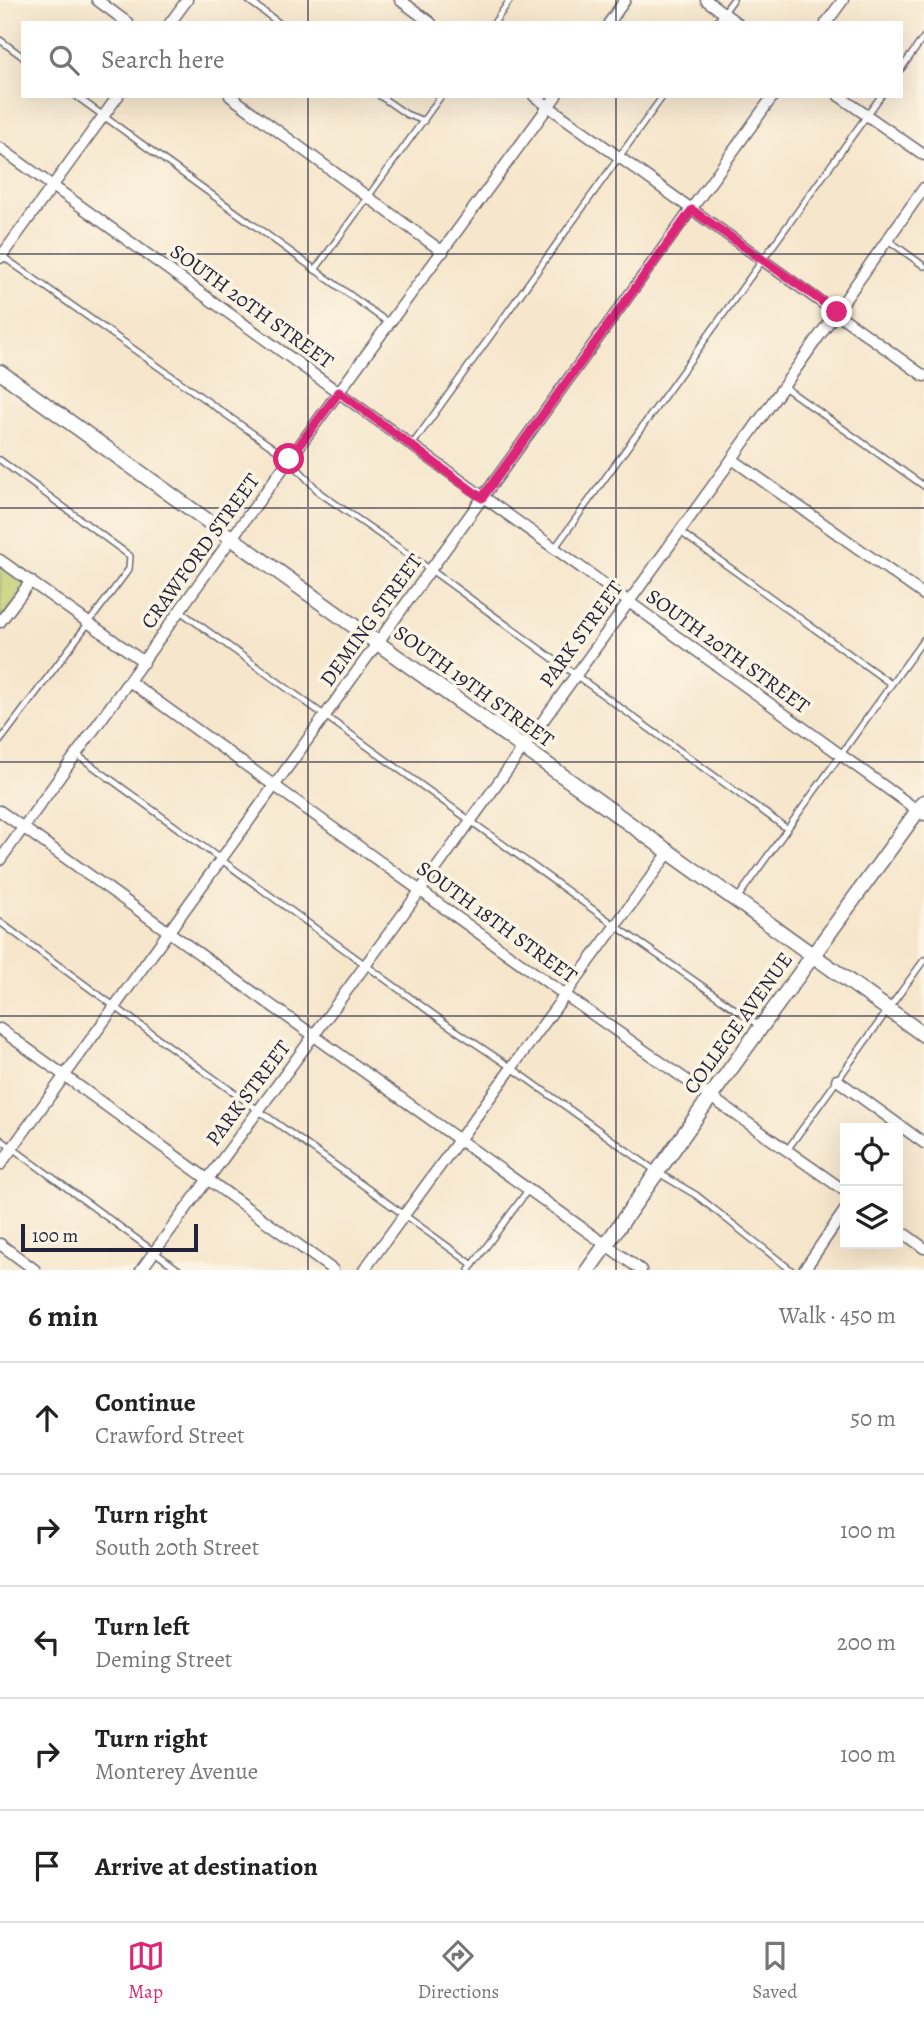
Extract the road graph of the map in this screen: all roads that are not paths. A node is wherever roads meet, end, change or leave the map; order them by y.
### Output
1 (97, 0) edge
2 (187, 0) edge
3 (248, 0) edge
4 (400, 0) edge
5 (510, 0) edge
6 (625, 0) edge
7 (706, 0) edge
8 (733, 0) edge
9 (843, 0) edge
10 (723, 13) junction
11 (125, 21) edge
12 (171, 21) edge
13 (276, 21) edge
14 (428, 21) edge
15 (495, 21) edge
16 (609, 21) edge
17 (717, 21) edge
18 (734, 21) edge
19 (827, 21) edge
20 (924, 37) edge
21 (0, 40) edge
22 (21, 56) edge
23 (903, 66) edge
24 (79, 98) edge
25 (116, 98) edge
26 (233, 98) edge
27 (383, 98) edge
28 (440, 98) edge
29 (537, 98) edge
30 (555, 98) edge
31 (662, 98) edge
32 (772, 98) edge
33 (842, 98) edge
34 (880, 98) edge
35 (549, 107) junction
36 (103, 116) junction
37 (867, 116) junction
38 (424, 121) junction
39 (0, 148) edge
40 (924, 155) edge
41 (619, 158) junction
42 (52, 186) junction
43 (924, 188) edge
44 (368, 197) junction
45 (692, 210) junction
46 (888, 240) junction
47 (443, 252) junction
48 (1, 254) edge
49 (764, 261) junction
50 (924, 266) edge
51 (316, 270) junction
52 (837, 312) junction
53 (390, 324) junction
54 (0, 372) edge
55 (924, 376) edge
56 (783, 387) junction
57 (339, 392) junction
58 (412, 445) junction
59 (289, 459) junction
60 (733, 459) junction
61 (0, 460) edge
62 (924, 486) edge
63 (482, 498) junction
64 (679, 531) junction
65 (231, 539) junction
66 (554, 549) junction
67 (0, 560) edge
68 (431, 570) junction
69 (31, 581) junction
70 (924, 595) edge
71 (627, 603) junction
72 (180, 611) junction
73 (0, 622) edge
74 (88, 622) junction
75 (924, 639) edge
76 (379, 643) junction
77 (144, 662) junction
78 (576, 674) junction
79 (130, 681) junction
80 (891, 684) junction
81 (325, 716) junction
82 (0, 741) edge
83 (523, 748) junction
84 (76, 754) junction
85 (840, 754) junction
86 (274, 786) junction
87 (922, 809) edge
88 (0, 811) edge
89 (471, 821) junction
90 (23, 828) junction
91 (786, 828) junction
92 (670, 851) junction
93 (220, 858) junction
94 (0, 860) edge
95 (420, 891) junction
96 (736, 900) junction
97 (0, 922) edge
98 (616, 926) junction
99 (169, 931) junction
100 (812, 956) junction
101 (924, 960) edge
102 (366, 965) junction
103 (565, 995) junction
104 (114, 1008) junction
105 (888, 1010) junction
106 (761, 1027) junction
107 (0, 1029) edge
108 (315, 1035) junction
109 (924, 1035) edge
110 (512, 1068) junction
111 (66, 1077) junction
112 (837, 1080) junction
113 (711, 1096) junction
114 (260, 1109) junction
115 (0, 1139) edge
116 (459, 1141) junction
117 (924, 1143) edge
118 (12, 1148) junction
119 (787, 1150) junction
120 (0, 1165) edge
121 (657, 1172) junction
122 (208, 1178) junction
123 (840, 1187) edge
124 (528, 1190) junction
125 (405, 1214) junction
126 (840, 1217) edge
127 (903, 1233) edge
128 (0, 1244) edge
129 (606, 1245) junction
130 (924, 1248) edge
131 (154, 1252) junction
132 (471, 1267) edge
133 (35, 1270) edge
134 (141, 1270) edge
135 (179, 1270) edge
136 (333, 1270) edge
137 (364, 1270) edge
138 (588, 1270) edge
139 (641, 1270) edge
140 (791, 1270) edge
141 (804, 1270) edge

1 - 11 street
2 - 12 street
3 - 13 lane
4 - 14 street
5 - 15 lane
6 - 16 street
7 - 10 street
8 - 10 lane
9 - 19 street
10 - 17 lane
10 - 18 street
20 - 23 lane
21 - 22 lane
24 - 36 lane
25 - 36 street
26 - 44 street
27 - 38 lane
28 - 38 lane
29 - 35 street
30 - 35 street, CRAWFORD STREET
31 - 41 lane
32 - 45 street, DEMING STREET
33 - 37 street
34 - 37 lane
35 - 41 street
35 - 47 street, CRAWFORD STREET
36 - 42 street
36 - 51 lane
37 - 40 street
37 - 49 lane
38 - 44 lane
39 - 42 street, SOUTH 20TH STREET
41 - 45 street
41 - 58 lane
42 - 48 street
42 - 57 street, SOUTH 20TH STREET
43 - 46 street, PARK STREET
44 - 47 street
44 - 51 lane
45 - 49 street
45 - 63 street, DEMING STREET
46 - 50 lane
46 - 52 street, PARK STREET
47 - 53 street, CRAWFORD STREET
48 - 59 lane
49 - 52 street
49 - 66 lane
51 - 53 lane
52 - 55 street
52 - 56 street, PARK STREET
53 - 57 street, CRAWFORD STREET
54 - 65 street, SOUTH 19TH STREET
56 - 60 street, PARK STREET
56 - 62 lane
57 - 58 street, SOUTH 20TH STREET
57 - 59 street, CRAWFORD STREET
58 - 63 street, SOUTH 20TH STREET
59 - 65 street, CRAWFORD STREET
59 - 68 lane
60 - 64 street, PARK STREET
60 - 70 street
61 - 74 lane
63 - 66 street, SOUTH 20TH STREET
63 - 68 street, DEMING STREET
64 - 71 street, PARK STREET
64 - 80 lane
65 - 72 street, CRAWFORD STREET
65 - 76 street, SOUTH 19TH STREET
66 - 71 street, SOUTH 20TH STREET
67 - 69 street
68 - 76 street, DEMING STREET
68 - 78 lane
69 - 73 street
69 - 74 street
71 - 78 street, PARK STREET
71 - 85 street, SOUTH 20TH STREET
72 - 77 street, CRAWFORD STREET
72 - 81 lane
74 - 77 street
74 - 82 lane
75 - 80 lane
76 - 81 street, DEMING STREET
76 - 83 street, SOUTH 19TH STREET
77 - 79 street, CRAWFORD STREET
78 - 83 street, PARK STREET
78 - 91 lane
79 - 84 street, CRAWFORD STREET
79 - 86 street, SOUTH 18TH STREET
80 - 85 lane
81 - 86 street, DEMING STREET
81 - 89 lane
83 - 89 street, PARK STREET
83 - 92 street, SOUTH 19TH STREET
84 - 90 street, CRAWFORD STREET
84 - 93 lane
85 - 87 street, SOUTH 20TH STREET
85 - 91 lane
86 - 93 street, DEMING STREET
86 - 95 street, SOUTH 18TH STREET
87 - 100 street, COLLEGE AVENUE
88 - 90 street
89 - 95 street, PARK STREET
89 - 98 lane
90 - 94 street, CRAWFORD STREET
90 - 99 street
91 - 96 lane
92 - 96 street, SOUTH 19TH STREET
92 - 98 street
93 - 99 street, DEMING STREET
93 - 102 lane
95 - 102 street, PARK STREET
95 - 103 street, SOUTH 18TH STREET
96 - 100 street, SOUTH 19TH STREET
97 - 104 lane
98 - 103 street
98 - 106 lane
99 - 104 street, DEMING STREET
99 - 108 street
100 - 105 street, SOUTH 19TH STREET
100 - 106 street, COLLEGE AVENUE
101 - 105 lane
102 - 108 street, PARK STREET
102 - 110 lane
103 - 110 street
103 - 113 street, SOUTH 18TH STREET
104 - 111 street, DEMING STREET
104 - 114 lane
105 - 109 street, SOUTH 19TH STREET
105 - 112 lane
106 - 113 street, COLLEGE AVENUE
107 - 111 street
108 - 114 street, PARK STREET
108 - 116 street
110 - 116 street
110 - 121 lane
111 - 118 street, DEMING STREET
111 - 122 street
112 - 117 street
112 - 119 lane
113 - 119 street, SOUTH 18TH STREET
113 - 121 street, COLLEGE AVENUE
114 - 122 street, PARK STREET
114 - 125 lane
115 - 118 lane
116 - 124 street
116 - 125 street
118 - 120 street, DEMING STREET
118 - 131 lane
119 - 123 street, SOUTH 18TH STREET
121 - 129 street, COLLEGE AVENUE
121 - 140 lane
122 - 131 street, PARK STREET
122 - 136 street
124 - 129 street
124 - 132 lane
125 - 132 lane
125 - 137 street
126 - 141 street
127 - 130 street
128 - 133 street
129 - 138 street, COLLEGE AVENUE
129 - 139 street
131 - 134 street, PARK STREET
131 - 135 lane

